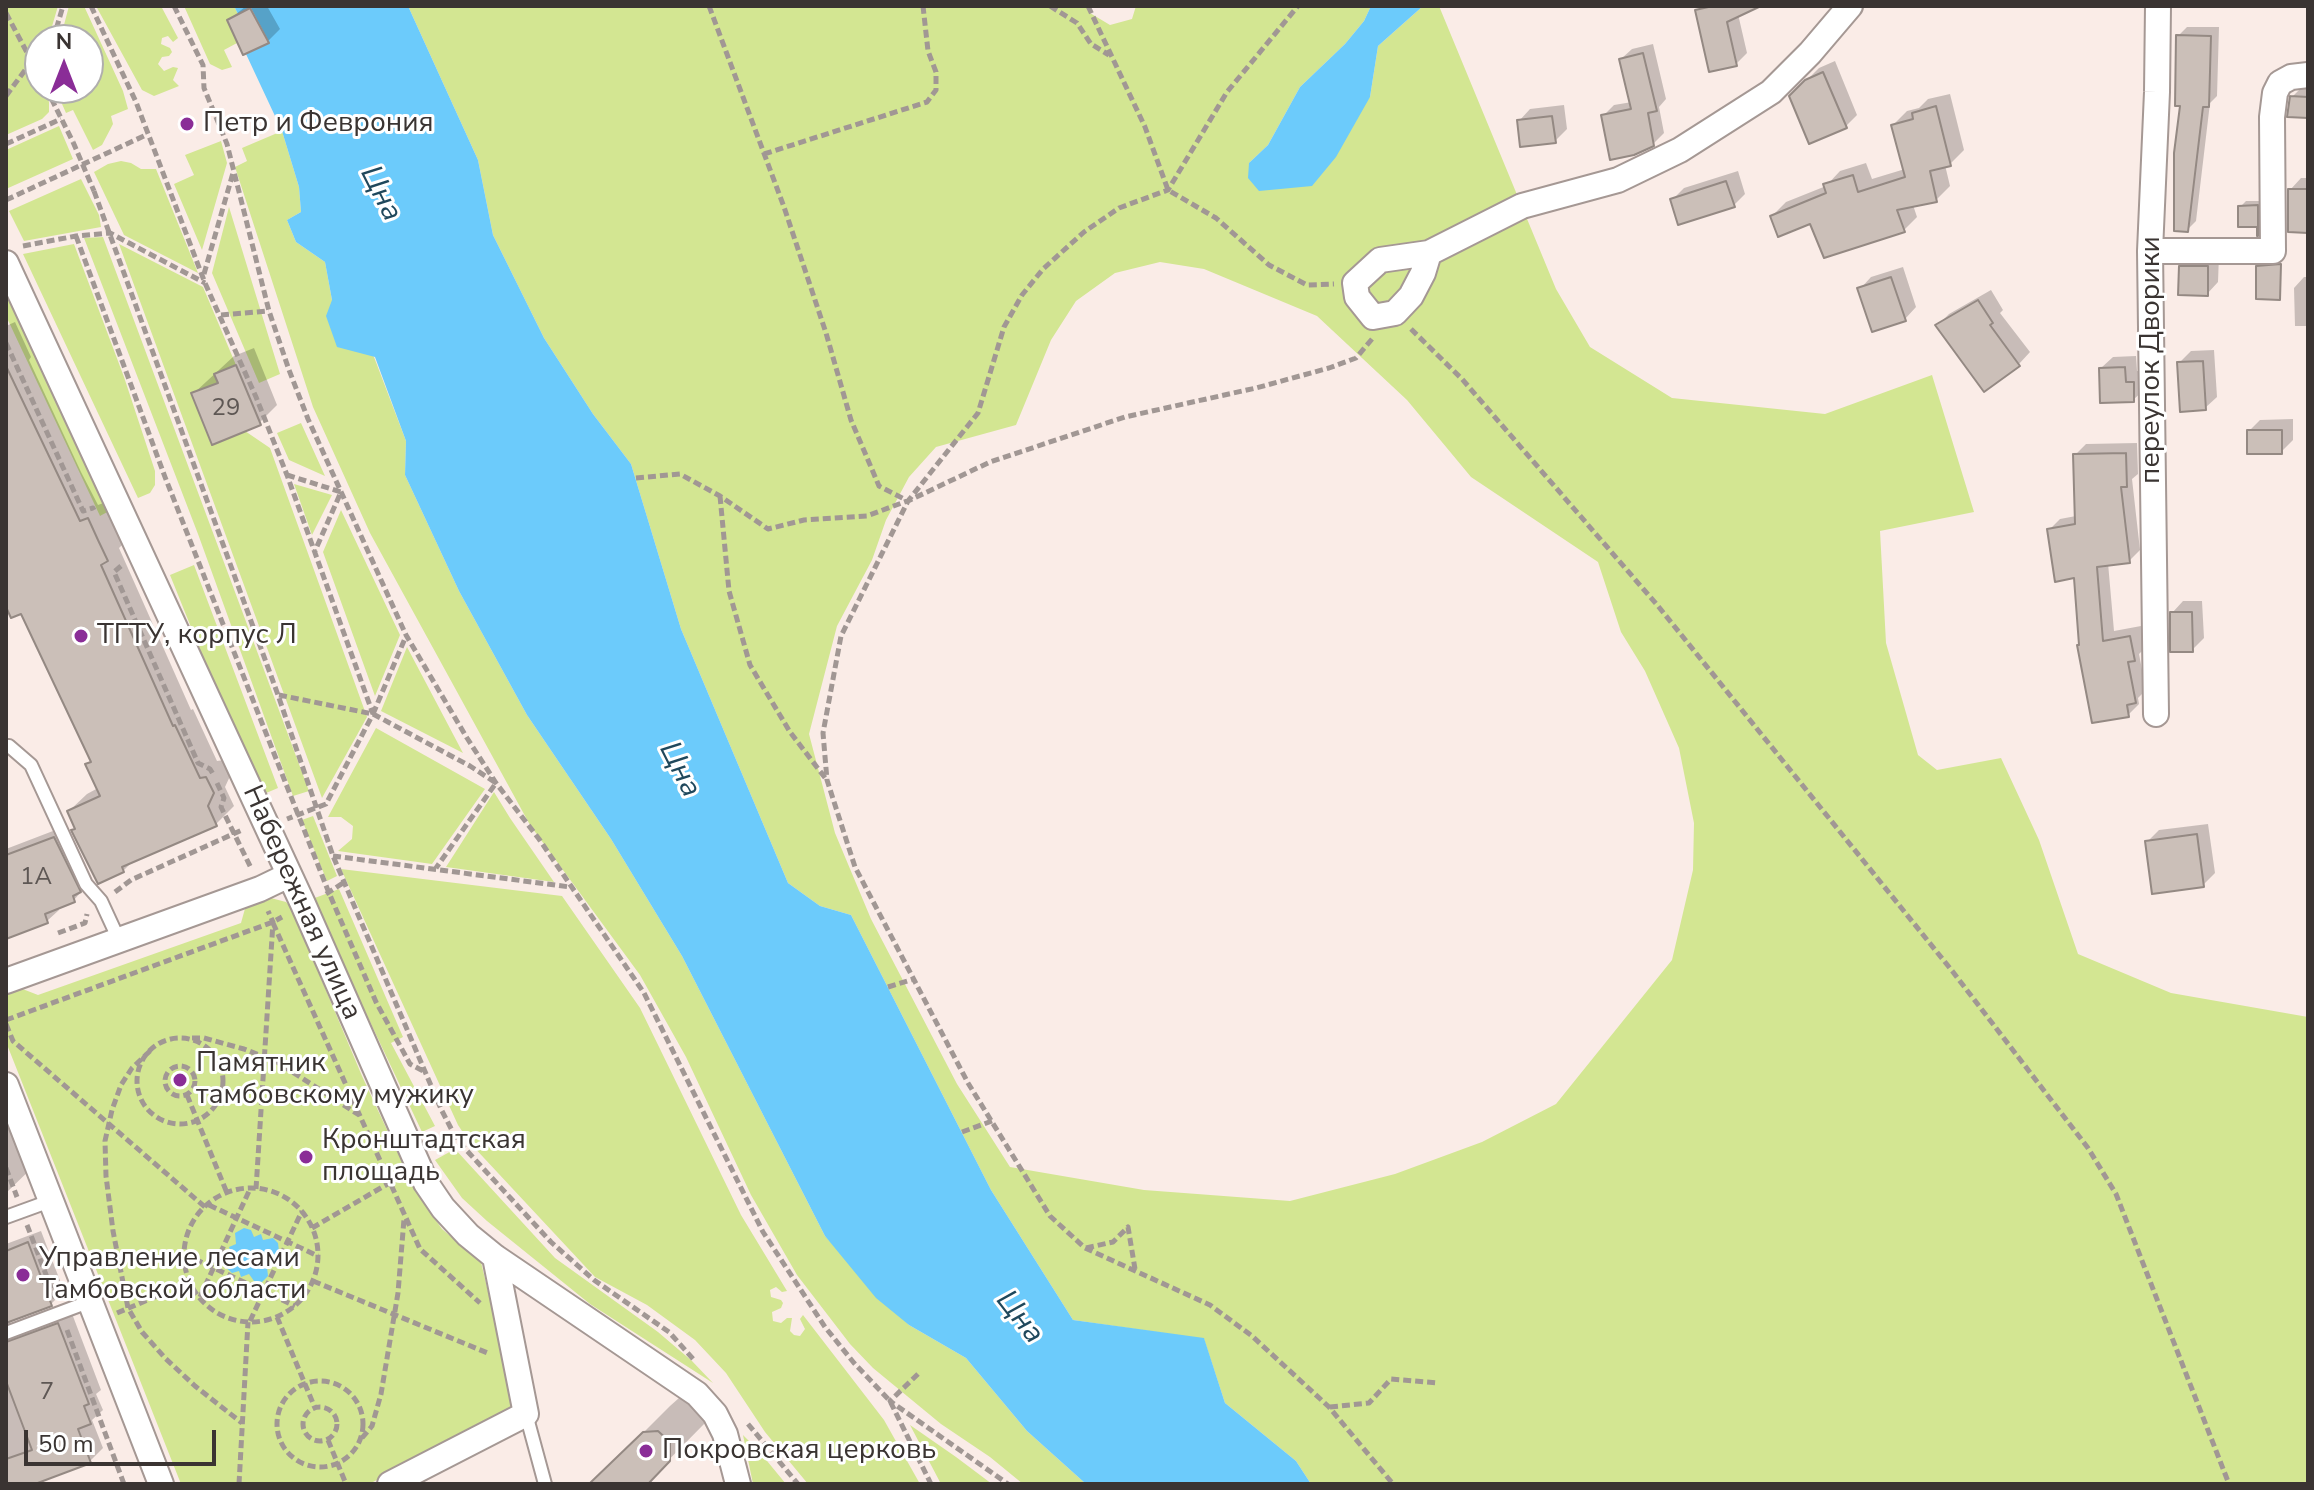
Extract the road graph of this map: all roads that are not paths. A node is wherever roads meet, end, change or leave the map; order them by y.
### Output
1 (1850, 6) edge
2 (2158, 6) edge
3 (2308, 75) edge
4 (2150, 251) junction
5 (1429, 253) junction
6 (10, 256) edge
7 (2156, 714) dead end
8 (7, 744) edge
9 (289, 875) junction
10 (119, 940) junction
11 (6, 981) edge
12 (6, 1085) edge
13 (50, 1201) junction
14 (6, 1217) edge
15 (495, 1257) junction
16 (95, 1311) junction
17 (6, 1333) edge
18 (526, 1414) junction
19 (161, 1484) edge
20 (390, 1484) edge
21 (545, 1484) edge
22 (738, 1484) edge

1 - 5 street
2 - 4 street, переулок Дворики
3 - 4 street
4 - 7 street, переулок Дворики
5 - 5 street
6 - 9 street, Набережная улица
8 - 10 lane
9 - 10 street
9 - 15 street, Набережная улица
10 - 11 street
12 - 13 street
13 - 14 lane
13 - 16 street
15 - 18 street
15 - 22 street, Набережная улица
16 - 17 lane
16 - 19 street
18 - 20 street
18 - 21 lane

